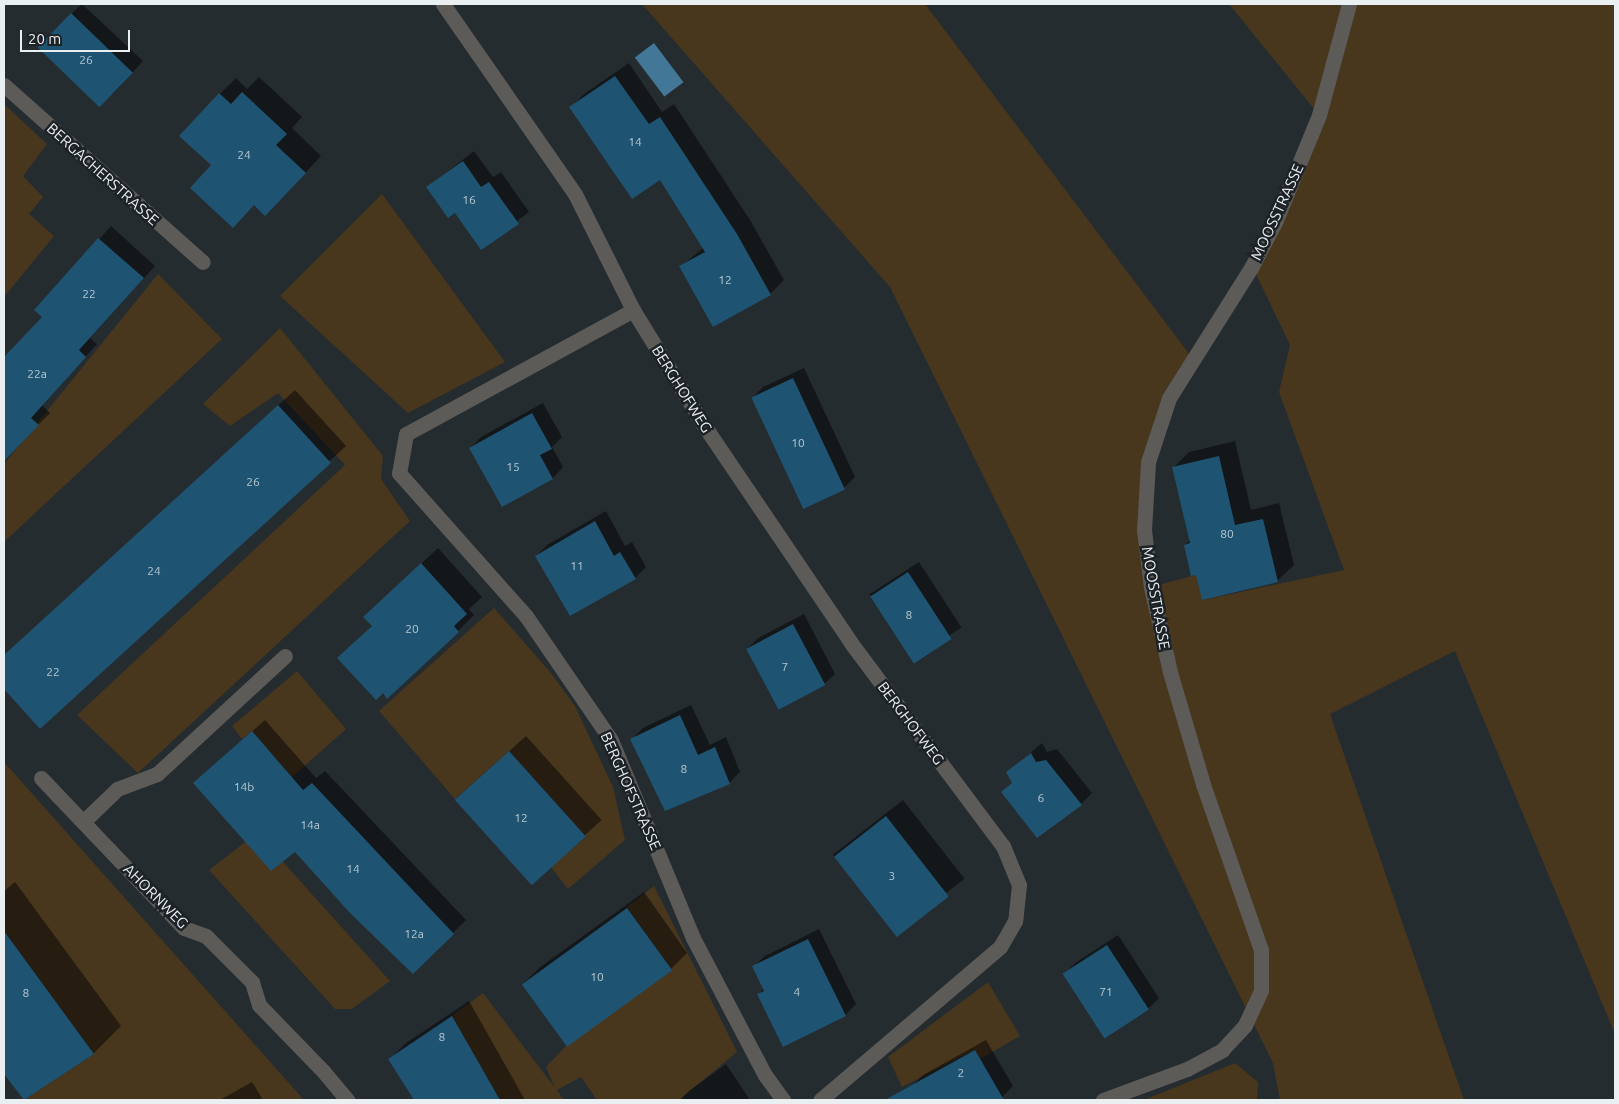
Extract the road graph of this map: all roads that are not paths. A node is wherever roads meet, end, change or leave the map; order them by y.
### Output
1 (443, 4) edge
2 (1349, 4) edge
3 (4, 85) edge
4 (203, 262) dead end
5 (633, 310) junction
6 (285, 656) dead end
7 (41, 778) dead end
8 (83, 822) junction
9 (347, 1100) edge
10 (783, 1100) edge
11 (820, 1100) edge
12 (1103, 1100) edge

1 - 5 street, BERGHOFWEG
2 - 12 street, MOOSSTRASSE
3 - 4 street, BERGACHERSTRASSE
5 - 10 street, BERGHOFSTRASSE
5 - 11 street, BERGHOFWEG
6 - 8 street
7 - 8 street, AHORNWEG
8 - 9 street, AHORNWEG

